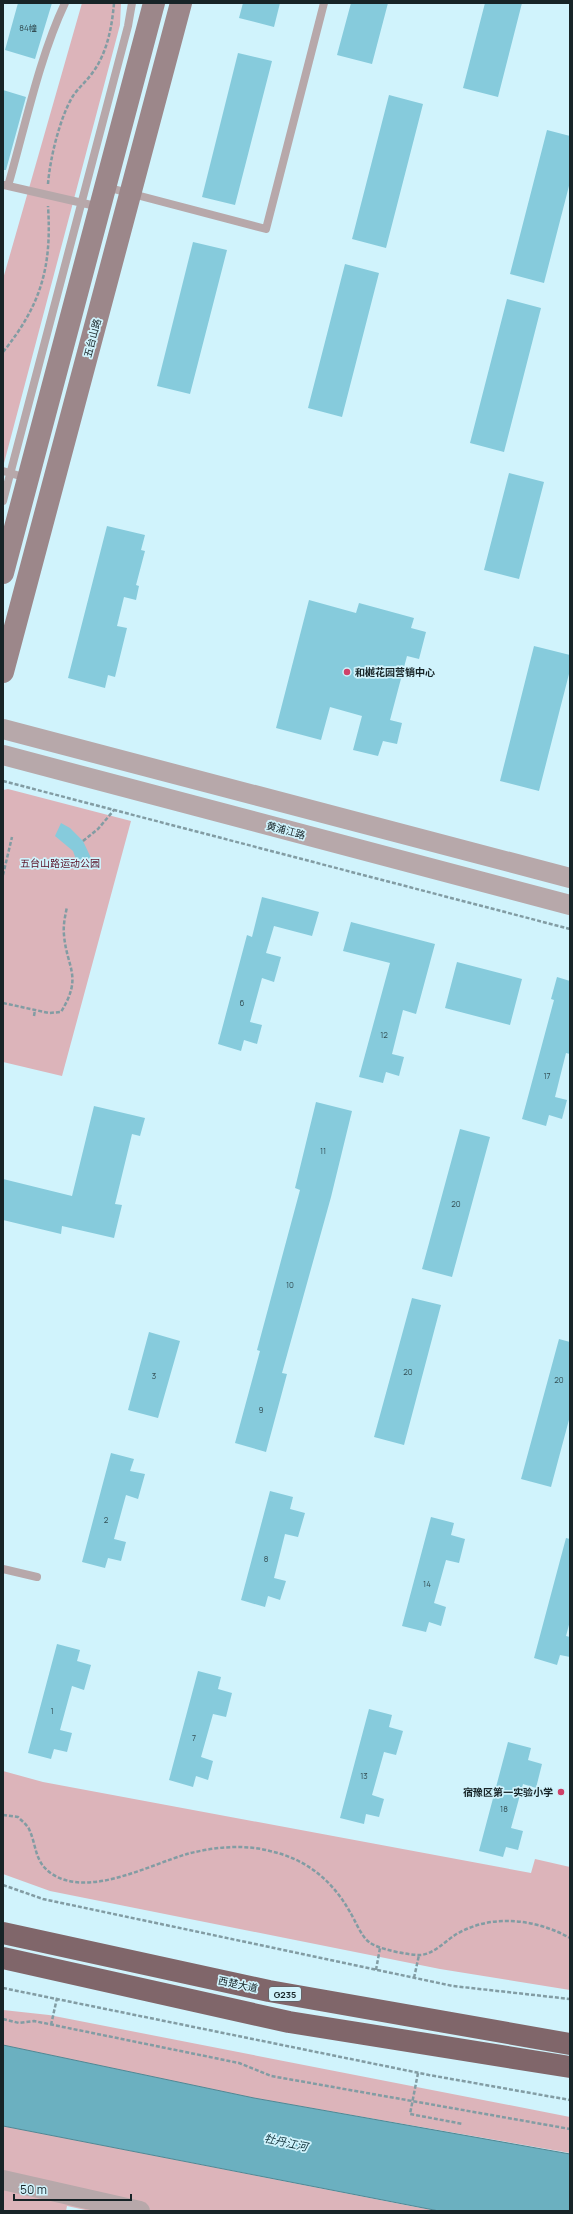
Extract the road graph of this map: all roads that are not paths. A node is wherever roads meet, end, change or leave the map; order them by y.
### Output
1 (65, 3) edge
2 (132, 3) edge
3 (154, 3) edge
4 (181, 3) edge
5 (324, 3) edge
6 (5, 186) edge
7 (130, 194) junction
8 (96, 199) junction
9 (14, 474) edge
10 (3, 501) edge
11 (3, 573) edge
12 (3, 672) edge
13 (3, 728) edge
14 (3, 755) edge
15 (570, 878) edge
16 (570, 905) edge
17 (3, 1568) edge
18 (37, 1577) dead end
19 (3, 1933) edge
20 (3, 1958) edge
21 (570, 2044) edge
22 (570, 2067) edge
23 (3, 2180) edge
24 (140, 2211) edge

1 - 6 lane
2 - 8 lane
3 - 8 main road
4 - 7 main road, 五台山路
5 - 7 lane
6 - 8 lane
7 - 8 lane
7 - 12 main road, 五台山路
8 - 9 main road
9 - 10 lane
9 - 11 main road
13 - 15 street
14 - 16 street, 黄浦江路
17 - 18 lane
19 - 21 highway, 西楚大道 / G235
20 - 22 highway
23 - 24 street

